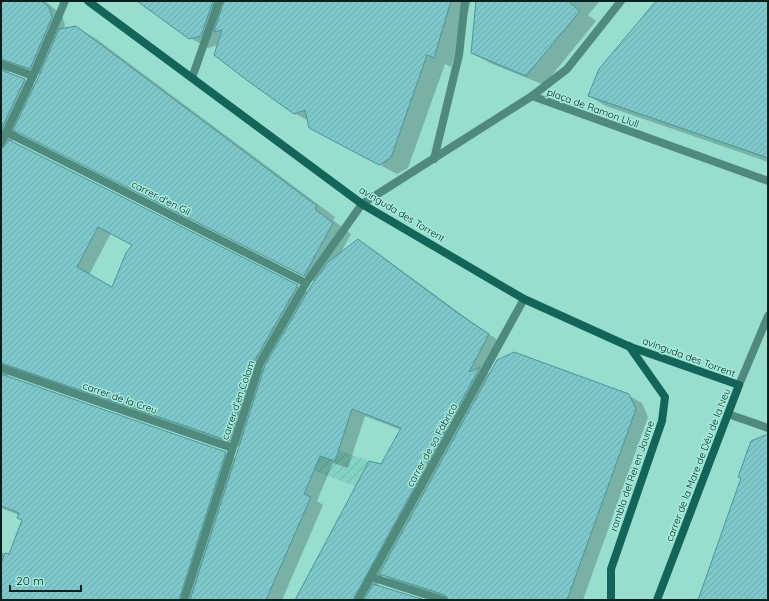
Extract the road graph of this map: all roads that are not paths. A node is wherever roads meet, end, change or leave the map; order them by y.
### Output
1 (65, 1) edge
2 (88, 1) edge
3 (218, 1) edge
4 (465, 1) edge
5 (621, 1) edge
6 (1, 64) edge
7 (33, 76) junction
8 (192, 78) junction
9 (532, 96) junction
10 (6, 132) junction
11 (1, 143) edge
12 (434, 159) junction
13 (768, 182) edge
14 (362, 204) junction
15 (306, 283) junction
16 (524, 299) junction
17 (768, 316) edge
18 (628, 346) junction
19 (1, 368) edge
20 (739, 385) junction
21 (728, 414) junction
22 (768, 428) edge
23 (232, 448) junction
24 (371, 576) junction
25 (184, 600) edge
26 (358, 600) edge
27 (443, 600) edge
28 (611, 600) edge
29 (658, 600) edge

1 - 7 street
2 - 8 main road, avinguda des Torrent
3 - 8 street
4 - 12 street
5 - 9 street
6 - 7 street
7 - 10 street
8 - 14 main road, avinguda des Torrent
9 - 12 street, plaça de Ramon Llull
9 - 13 street, plaça de Ramon Llull
10 - 11 street
10 - 15 street, carrer d'en Gil
12 - 14 street, plaça de Ramon Llull
14 - 15 street, carrer d'en Colom
14 - 16 main road, avinguda des Torrent
15 - 23 street, carrer d'en Colom
16 - 18 main road, avinguda des Torrent
16 - 24 street, carrer de sa Fàbrica
17 - 20 street, carrer de la Mare de Déu de la Neu
18 - 20 main road, avinguda des Torrent
18 - 28 main road, rambla del Rei en Jaume
19 - 23 street, carrer de la Creu
20 - 21 main road, carrer de la Mare de Déu de la Neu
21 - 22 street
21 - 29 main road, carrer de la Mare de Déu de la Neu
23 - 25 street, carrer d'en Colom
24 - 26 street, carrer de sa Fàbrica
24 - 27 street

